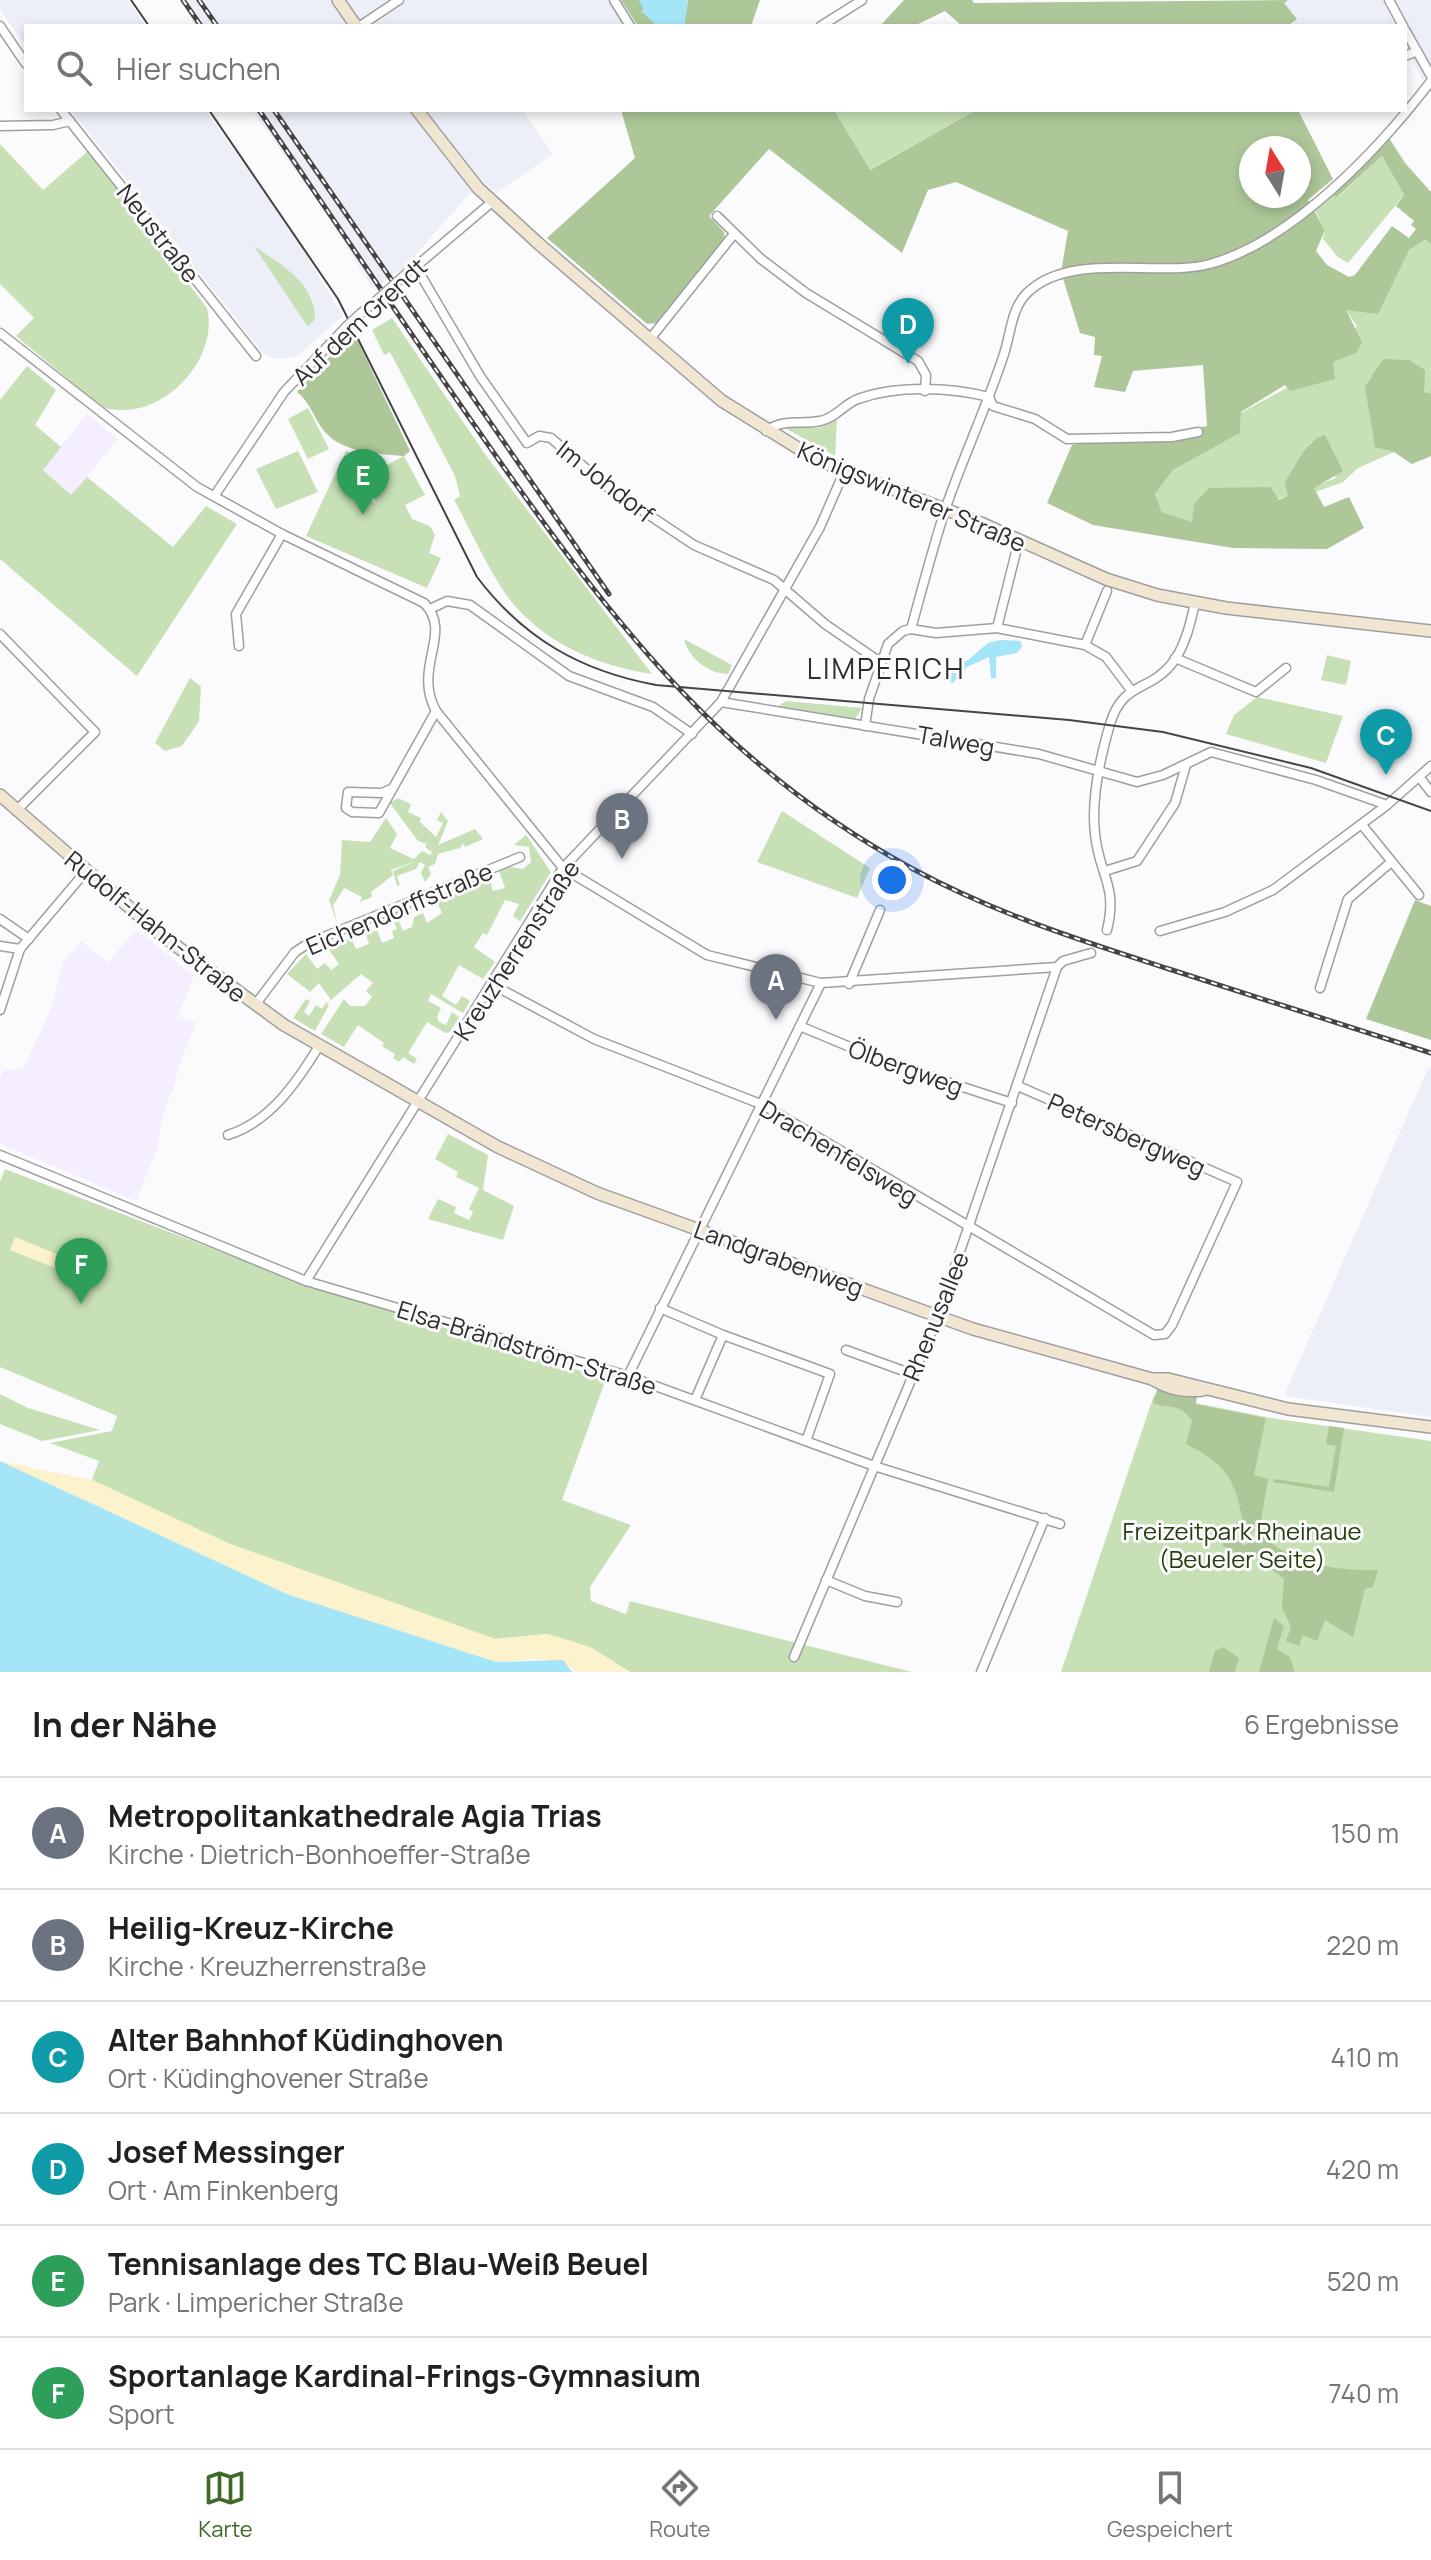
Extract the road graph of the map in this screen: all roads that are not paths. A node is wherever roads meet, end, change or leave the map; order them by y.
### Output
1 (338, 0) edge
2 (399, 0) edge
3 (614, 0) edge
4 (862, 0) edge
5 (1389, 0) edge
6 (356, 24) edge
7 (361, 24) edge
8 (629, 24) edge
9 (824, 24) edge
10 (1402, 24) edge
11 (0, 26) edge
12 (1407, 33) edge
13 (1417, 51) junction
14 (1407, 55) edge
15 (24, 61) edge
16 (1431, 78) edge
17 (1407, 108) edge
18 (63, 112) edge
19 (418, 112) edge
20 (1404, 112) edge
21 (70, 121) junction
22 (0, 126) edge
23 (492, 202) junction
24 (717, 216) dead end
25 (734, 234) junction
26 (412, 269) junction
27 (0, 333) edge
28 (650, 339) junction
29 (256, 356) dead end
30 (925, 391) junction
31 (989, 397) junction
32 (766, 431) junction
33 (1198, 432) dead end
34 (844, 472) junction
35 (215, 495) junction
36 (945, 509) junction
37 (282, 534) junction
38 (1019, 540) junction
39 (784, 588) junction
40 (1107, 591) dead end
41 (1195, 603) junction
42 (430, 609) junction
43 (997, 628) junction
44 (911, 629) junction
45 (1431, 631) edge
46 (0, 634) edge
47 (1085, 645) junction
48 (239, 646) dead end
49 (1175, 658) junction
50 (880, 662) junction
51 (1286, 668) dead end
52 (1131, 690) junction
53 (721, 702) junction
54 (436, 711) junction
55 (865, 726) junction
56 (692, 734) junction
57 (1186, 765) junction
58 (1431, 766) edge
59 (1100, 772) junction
60 (1420, 778) junction
61 (391, 789) junction
62 (1431, 792) edge
63 (0, 795) edge
64 (1387, 805) junction
65 (16, 811) junction
66 (1362, 825) junction
67 (520, 857) dead end
68 (1390, 863) junction
69 (563, 868) junction
70 (86, 871) junction
71 (1105, 871) junction
72 (1419, 895) dead end
73 (880, 910) dead end
74 (0, 919) edge
75 (1107, 930) dead end
76 (1160, 931) dead end
77 (29, 939) junction
78 (0, 946) edge
79 (20, 949) junction
80 (1091, 953) dead end
81 (1057, 967) junction
82 (821, 983) junction
83 (849, 984) junction
84 (493, 985) junction
85 (1320, 988) dead end
86 (255, 1005) junction
87 (0, 1010) edge
88 (802, 1027) junction
89 (319, 1046) junction
90 (1018, 1086) junction
91 (1012, 1103) junction
92 (419, 1104) junction
93 (763, 1105) junction
94 (228, 1135) dead end
95 (0, 1155) edge
96 (970, 1227) junction
97 (702, 1228) junction
98 (306, 1281) junction
99 (660, 1308) junction
100 (938, 1316) junction
101 (1172, 1325) joint
102 (723, 1335) junction
103 (846, 1350) dead end
104 (912, 1374) junction
105 (628, 1376) junction
106 (695, 1400) junction
107 (1431, 1427) edge
108 (806, 1441) junction
109 (874, 1466) junction
110 (1045, 1518) junction
111 (1060, 1524) dead end
112 (826, 1580) junction
113 (897, 1602) dead end
114 (794, 1657) dead end
115 (981, 1672) edge

1 - 6 street
2 - 7 street
3 - 8 street
4 - 9 street
5 - 10 street
11 - 15 street
12 - 13 street
13 - 14 street
13 - 16 street
16 - 17 street
18 - 21 street, Neustraße
19 - 23 street, Königswinterer Straße
20 - 31 street
21 - 22 street
21 - 29 street, Neustraße
23 - 26 street, Auf dem Grendt
23 - 28 street, Königswinterer Straße
24 - 25 street
25 - 28 street
25 - 30 street
26 - 35 street, Auf dem Grendt, bridge
26 - 39 street, Im Johdorf
27 - 35 street
28 - 32 street, Königswinterer Straße
30 - 31 street
30 - 32 street
31 - 33 street
31 - 36 street
32 - 34 street, Königswinterer Straße
34 - 36 street, Königswinterer Straße
34 - 39 street, Kreuzherrenstraße
35 - 37 street
36 - 38 street, Königswinterer Straße
36 - 44 street
37 - 42 street
37 - 48 street
38 - 41 street, Königswinterer Straße
38 - 43 street
39 - 50 street
39 - 53 street, Kreuzherrenstraße
40 - 47 street
41 - 45 street, Königswinterer Straße
41 - 49 street
42 - 54 street
42 - 56 street
43 - 44 street
43 - 47 street
44 - 50 street
46 - 65 street
47 - 52 street
49 - 51 street
49 - 52 street
50 - 55 street
52 - 59 street
53 - 55 street, Talweg
53 - 56 street, Kreuzherrenstraße
54 - 61 street
54 - 69 street
55 - 59 street, Talweg
56 - 69 street, Kreuzherrenstraße
57 - 59 street, Talweg
57 - 64 street, Talweg
57 - 71 street
58 - 60 street
59 - 71 street
60 - 62 street
60 - 64 street
61 - 61 street
63 - 65 street, Rudolf-Hahn-Straße
64 - 66 street
65 - 70 street, Rudolf-Hahn-Straße
66 - 68 street
66 - 76 street
67 - 86 street, Eichendorffstraße
68 - 72 street
68 - 85 street
69 - 82 street
69 - 84 street, Kreuzherrenstraße
70 - 77 street
70 - 86 street, Rudolf-Hahn-Straße
71 - 75 street
73 - 83 street
74 - 77 street
77 - 79 street
78 - 79 street
79 - 87 street
80 - 81 street
81 - 83 street
81 - 90 street, Rhenusallee
82 - 83 street
82 - 88 street
84 - 92 street, Kreuzherrenstraße
84 - 93 street, Drachenfelsweg
86 - 89 street, Rudolf-Hahn-Straße
88 - 91 street, Ölbergweg
88 - 93 street
89 - 92 street, Rudolf-Hahn-Straße
89 - 94 street
90 - 91 street, Rhenusallee
90 - 101 street, Petersbergweg
91 - 96 street, Rhenusallee
92 - 97 street, Landgrabenweg
92 - 98 street, Kreuzherrenstraße
93 - 96 street, Drachenfelsweg
93 - 97 street
95 - 98 street, Elsa-Brändström-Straße
96 - 100 street, Rhenusallee
96 - 101 street, Drachenfelsweg
97 - 99 street
97 - 100 street, Landgrabenweg
98 - 105 street, Elsa-Brändström-Straße
99 - 102 street
99 - 105 street
100 - 104 street, Rhenusallee
100 - 107 street, Landgrabenweg
102 - 106 street
102 - 108 street
103 - 104 street
104 - 109 street, Rhenusallee
105 - 106 street, Elsa-Brändström-Straße
106 - 108 street, Elsa-Brändström-Straße
108 - 109 street, Elsa-Brändström-Straße
109 - 110 street, Elsa-Brändström-Straße
109 - 112 street, Rhenusallee
110 - 111 street, Elsa-Brändström-Straße
110 - 115 street
112 - 113 street
112 - 114 street, Rhenusallee

